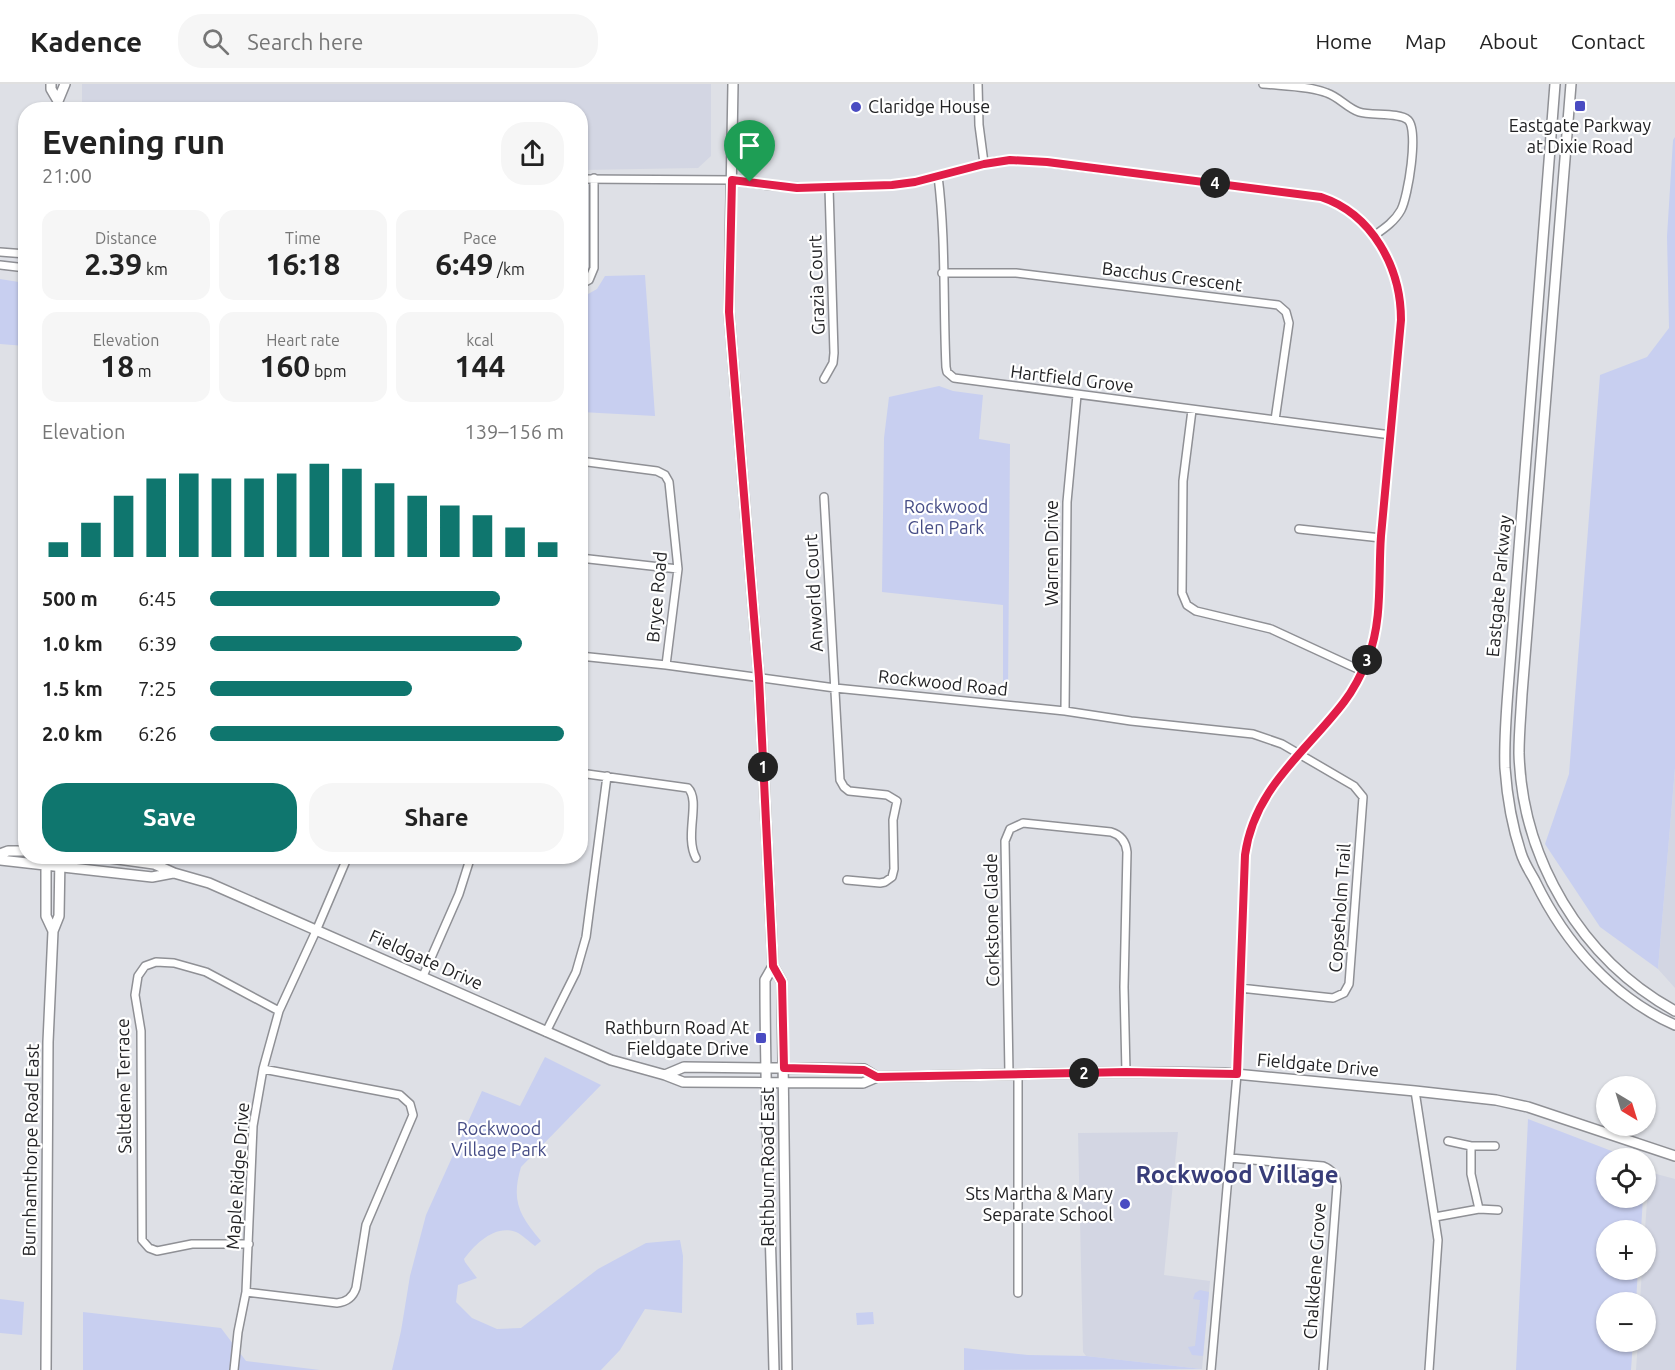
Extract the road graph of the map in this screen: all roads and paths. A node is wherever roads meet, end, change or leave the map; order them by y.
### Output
1 (51, 84) edge
2 (65, 84) edge
3 (732, 84) edge
4 (978, 84) edge
5 (1263, 84) edge
6 (1555, 84) edge
7 (1571, 84) edge
8 (57, 102) edge
9 (59, 102) edge
10 (984, 164) junction
11 (938, 176) junction
12 (588, 178) edge
13 (594, 178) junction
14 (732, 180) junction
15 (829, 188) junction
16 (1375, 235) junction
17 (0, 252) edge
18 (18, 253) edge
19 (0, 266) edge
20 (18, 267) edge
21 (942, 273) junction
22 (588, 280) edge
23 (824, 379) dead end
24 (1077, 395) junction
25 (1192, 410) junction
26 (1275, 420) junction
27 (1390, 435) junction
28 (588, 462) edge
29 (824, 497) dead end
30 (1299, 529) dead end
31 (1381, 538) junction
32 (588, 559) edge
33 (678, 569) junction
34 (588, 658) edge
35 (666, 665) junction
36 (1362, 671) junction
37 (759, 678) junction
38 (835, 687) junction
39 (1065, 711) junction
40 (1298, 754) junction
41 (588, 774) edge
42 (607, 776) junction
43 (18, 852) edge
44 (0, 854) edge
45 (696, 858) dead end
46 (0, 860) edge
47 (18, 861) edge
48 (46, 864) edge
49 (60, 864) edge
50 (77, 864) edge
51 (154, 864) edge
52 (345, 864) edge
53 (468, 864) edge
54 (174, 873) junction
55 (847, 880) dead end
56 (53, 931) junction
57 (316, 931) junction
58 (773, 966) junction
59 (423, 976) junction
60 (1240, 988) junction
61 (279, 1011) junction
62 (1675, 1011) edge
63 (1675, 1025) edge
64 (546, 1032) junction
65 (765, 1068) junction
66 (784, 1068) junction
67 (263, 1069) junction
68 (1126, 1072) junction
69 (1014, 1074) junction
70 (1237, 1074) junction
71 (665, 1075) junction
72 (877, 1077) junction
73 (765, 1083) junction
74 (784, 1083) junction
75 (1415, 1090) junction
76 (1448, 1141) dead end
77 (1471, 1146) junction
78 (1496, 1146) dead end
79 (1675, 1156) edge
80 (1230, 1158) junction
81 (1479, 1209) junction
82 (1498, 1210) dead end
83 (1435, 1216) junction
84 (249, 1244) junction
85 (246, 1292) junction
86 (1018, 1293) dead end
87 (46, 1370) edge
88 (234, 1370) edge
89 (774, 1370) edge
90 (787, 1370) edge
91 (1211, 1370) edge
92 (1323, 1370) edge
93 (1429, 1370) edge

1 - 8 street
2 - 9 street
3 - 14 street, Rathburn Road East
4 - 10 street
5 - 16 street
6 - 63 street, Eastgate Parkway
7 - 62 street, Eastgate Parkway
10 - 11 street
10 - 16 street
11 - 15 street
11 - 21 street, Hartfield Grove
12 - 13 street
13 - 14 street
13 - 22 street
14 - 15 street
14 - 37 street, Rathburn Road East
15 - 23 street, Grazia Court
16 - 27 street
17 - 18 street
19 - 20 street
21 - 24 street, Hartfield Grove
21 - 26 street, Bacchus Crescent
24 - 25 street, Hartfield Grove
24 - 39 street, Warren Drive
25 - 26 street, Hartfield Grove
25 - 36 street
26 - 27 street, Hartfield Grove
27 - 31 street
28 - 33 street, Bryce Road
29 - 38 street, Anworld Court
30 - 31 street
31 - 36 street
32 - 33 street
33 - 35 street, Bryce Road
34 - 35 street, Rockwood Road
35 - 37 street, Rockwood Road
36 - 40 street
37 - 38 street, Rockwood Road
37 - 58 street, Rathburn Road East
38 - 39 street, Rockwood Road
38 - 55 street, Anworld Court
39 - 40 street, Rockwood Road
40 - 60 street
40 - 60 street, Copseholm Trail
41 - 42 street
42 - 45 street
42 - 64 street
43 - 44 street
46 - 47 street, Fieldgate Drive
48 - 56 street, Burnhamthorpe Road East
49 - 56 street, Burnhamthorpe Road East
50 - 54 street, Fieldgate Drive
51 - 54 street, Fieldgate Drive
52 - 57 street, Maple Ridge Drive
53 - 59 street
54 - 57 street, Fieldgate Drive
56 - 87 street, Burnhamthorpe Road East
57 - 59 street, Fieldgate Drive
57 - 61 street, Maple Ridge Drive
58 - 65 street, Rathburn Road East
58 - 66 street, Rathburn Road East
59 - 64 street, Fieldgate Drive
60 - 70 street
61 - 67 street, Maple Ridge Drive
61 - 84 street, Saltdene Terrace
64 - 71 street, Fieldgate Drive
65 - 66 street, Fieldgate Drive
65 - 71 street, Fieldgate Drive
65 - 73 street, Rathburn Road East
66 - 72 street, Fieldgate Drive
66 - 74 street, Rathburn Road East
67 - 84 street, Maple Ridge Drive
67 - 85 street
68 - 69 street, Fieldgate Drive
68 - 69 street, Corkstone Glade
68 - 70 street, Fieldgate Drive
69 - 72 street, Fieldgate Drive
69 - 86 street
70 - 75 street, Fieldgate Drive
70 - 80 street
71 - 73 street, Fieldgate Drive
72 - 74 street, Fieldgate Drive
73 - 74 street, Fieldgate Drive
73 - 89 street, Rathburn Road East
74 - 90 street, Rathburn Road East
75 - 79 street, Fieldgate Drive
75 - 83 street
76 - 77 street
77 - 78 street
77 - 81 street
80 - 91 street
80 - 92 street, Chalkdene Grove
81 - 82 street
81 - 83 street
83 - 93 street
84 - 85 street, Maple Ridge Drive
85 - 88 street, Maple Ridge Drive

